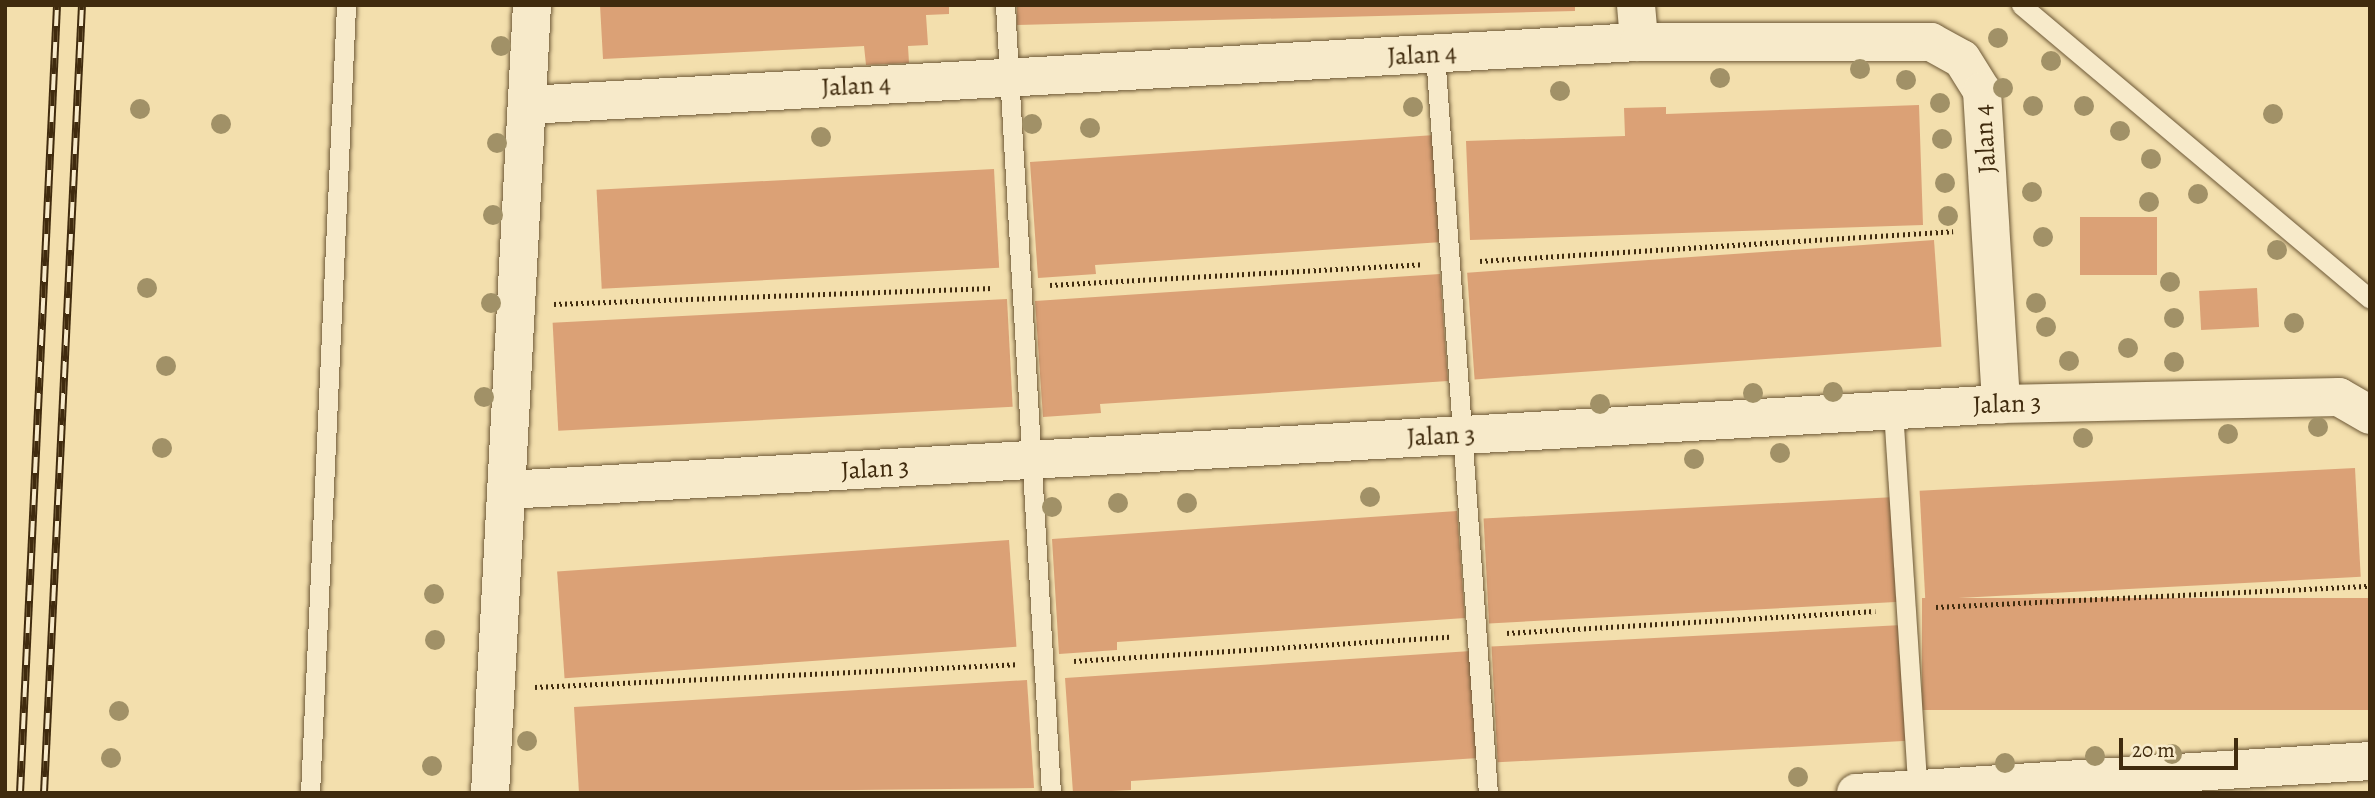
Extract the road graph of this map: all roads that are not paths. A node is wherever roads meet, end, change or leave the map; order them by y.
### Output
1 (346, 5) edge
2 (532, 5) edge
3 (1004, 5) edge
4 (2021, 5) edge
5 (1637, 24) edge
6 (1435, 54) junction
7 (1008, 78) junction
8 (528, 105) junction
9 (2370, 299) edge
10 (2001, 404) junction
11 (1893, 410) junction
12 (2370, 415) edge
13 (1462, 435) junction
14 (1028, 460) junction
15 (507, 490) junction
16 (2370, 761) edge
17 (1918, 790) edge
18 (310, 793) edge
19 (490, 793) edge
20 (1051, 793) edge
21 (1488, 793) edge
22 (1856, 793) edge

1 - 18 lane
2 - 8 street
3 - 7 lane
4 - 9 lane
5 - 6 street, Jalan 4
5 - 10 street, Jalan 4
6 - 7 street, Jalan 4
6 - 13 lane
7 - 8 street, Jalan 4
7 - 14 lane
8 - 15 street
10 - 11 street, Jalan 3
10 - 12 street, Jalan 3
11 - 13 street, Jalan 3
11 - 17 lane
13 - 14 street, Jalan 3
13 - 21 lane
14 - 15 street, Jalan 3
14 - 20 lane
15 - 19 street
16 - 17 street
17 - 22 street

